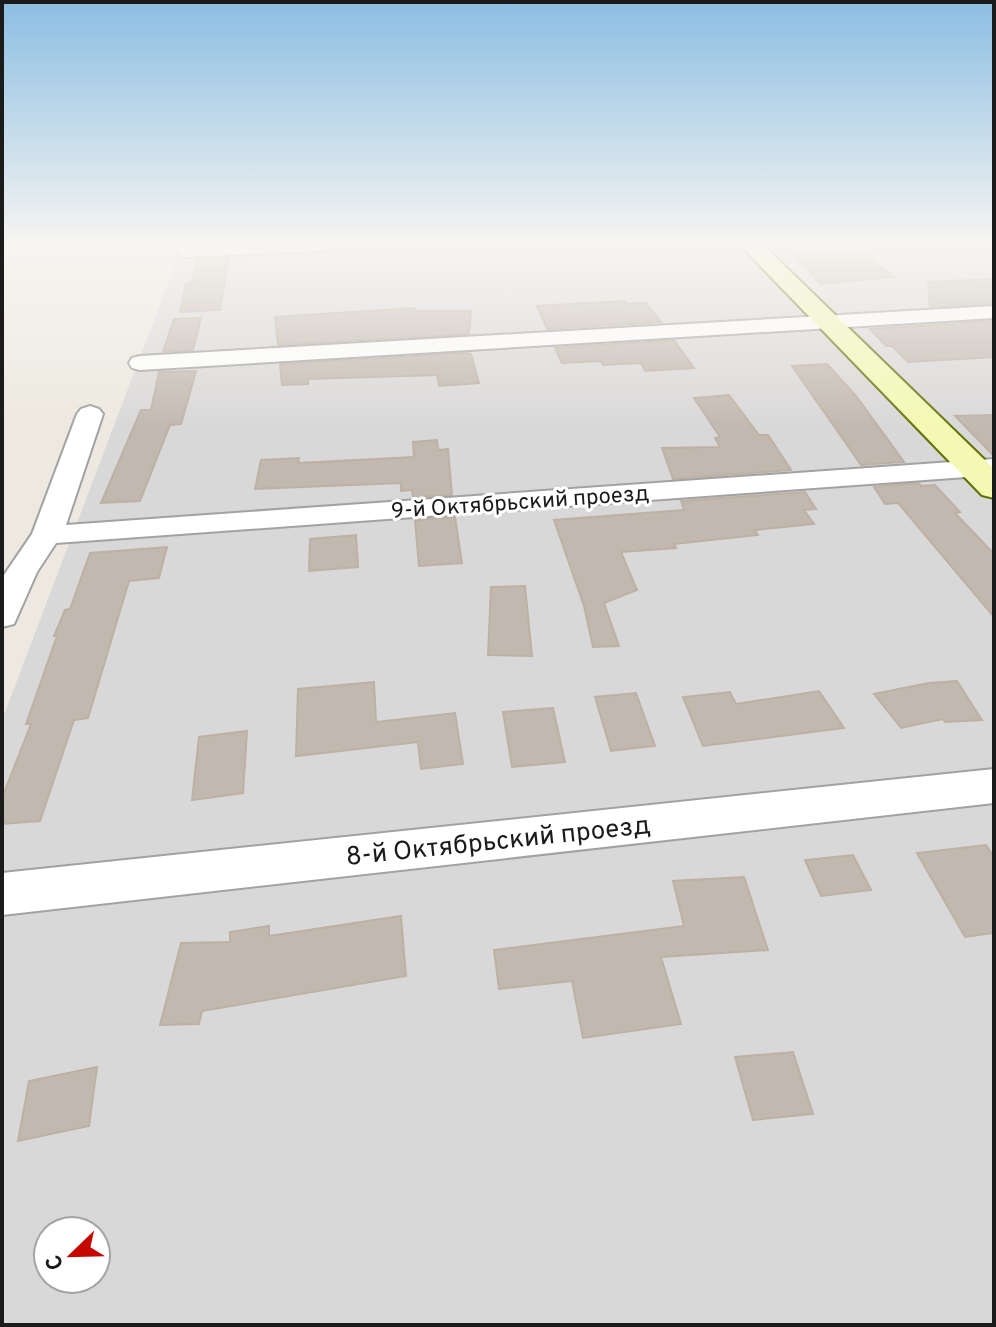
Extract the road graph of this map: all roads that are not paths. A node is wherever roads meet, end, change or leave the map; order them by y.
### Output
1 (810, 306) edge
2 (994, 312) edge
3 (824, 320) junction
4 (140, 363) dead end
5 (90, 414) dead end
6 (988, 475) edge
7 (47, 535) junction
8 (2, 616) edge
9 (994, 786) edge
10 (2, 894) edge

1 - 3 street
2 - 3 street
3 - 4 street
3 - 6 street
5 - 7 street
6 - 7 street, 9-й Октябрьский проезд
7 - 8 street
9 - 10 street, 8-й Октябрьский проезд

